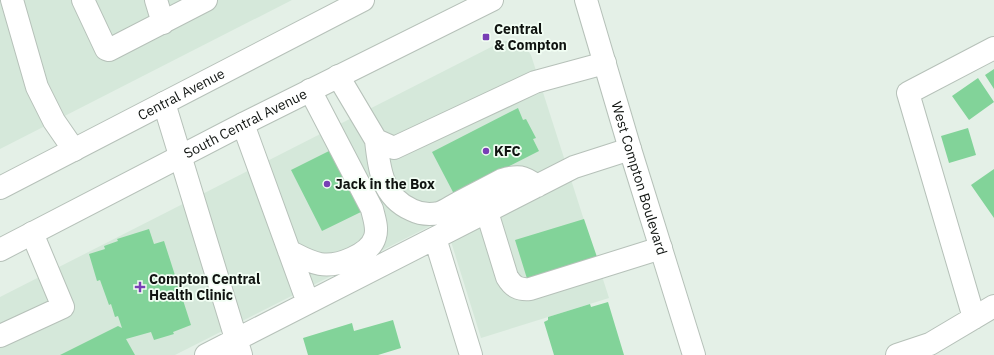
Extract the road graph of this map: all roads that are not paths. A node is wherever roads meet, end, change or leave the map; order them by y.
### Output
1 (12, 0) edge
2 (83, 0) edge
3 (156, 0) edge
4 (206, 0) edge
5 (363, 0) edge
6 (492, 0) edge
7 (586, 0) edge
8 (163, 23) junction
9 (994, 48) edge
10 (606, 63) junction
11 (338, 76) junction
12 (310, 90) junction
13 (164, 103) junction
14 (243, 124) junction
15 (376, 140) junction
16 (630, 148) junction
17 (74, 150) junction
18 (180, 156) junction
19 (537, 186) junction
20 (0, 188) edge
21 (487, 212) junction
22 (32, 233) junction
23 (435, 238) junction
24 (661, 248) junction
25 (0, 250) edge
26 (289, 251) junction
27 (308, 303) junction
28 (994, 306) edge
29 (974, 318) junction
30 (0, 336) edge
31 (239, 347) edge
32 (932, 350) edge
33 (206, 355) edge
34 (471, 355) edge
35 (694, 355) edge
36 (897, 355) edge

1 - 17 main road
2 - 8 main road
3 - 8 main road
4 - 8 main road
5 - 13 main road, Central Avenue
6 - 11 main road, South Central Avenue
7 - 10 main road, West Compton Boulevard
9 - 29 main road
10 - 15 main road
10 - 16 main road, West Compton Boulevard
11 - 12 main road, South Central Avenue
11 - 15 main road
12 - 14 main road, South Central Avenue
12 - 26 main road
13 - 17 main road, Central Avenue
13 - 18 main road
14 - 18 main road, South Central Avenue
14 - 26 main road
15 - 19 main road
16 - 19 main road
16 - 24 main road, West Compton Boulevard
17 - 20 main road, Central Avenue
18 - 22 main road, South Central Avenue
18 - 31 main road
19 - 21 main road
21 - 23 main road
21 - 24 main road
22 - 25 main road, South Central Avenue
22 - 30 main road
23 - 27 main road
23 - 34 main road
24 - 35 main road, West Compton Boulevard
26 - 27 main road
27 - 31 main road
28 - 29 main road
29 - 32 main road
31 - 33 main road
32 - 36 main road

